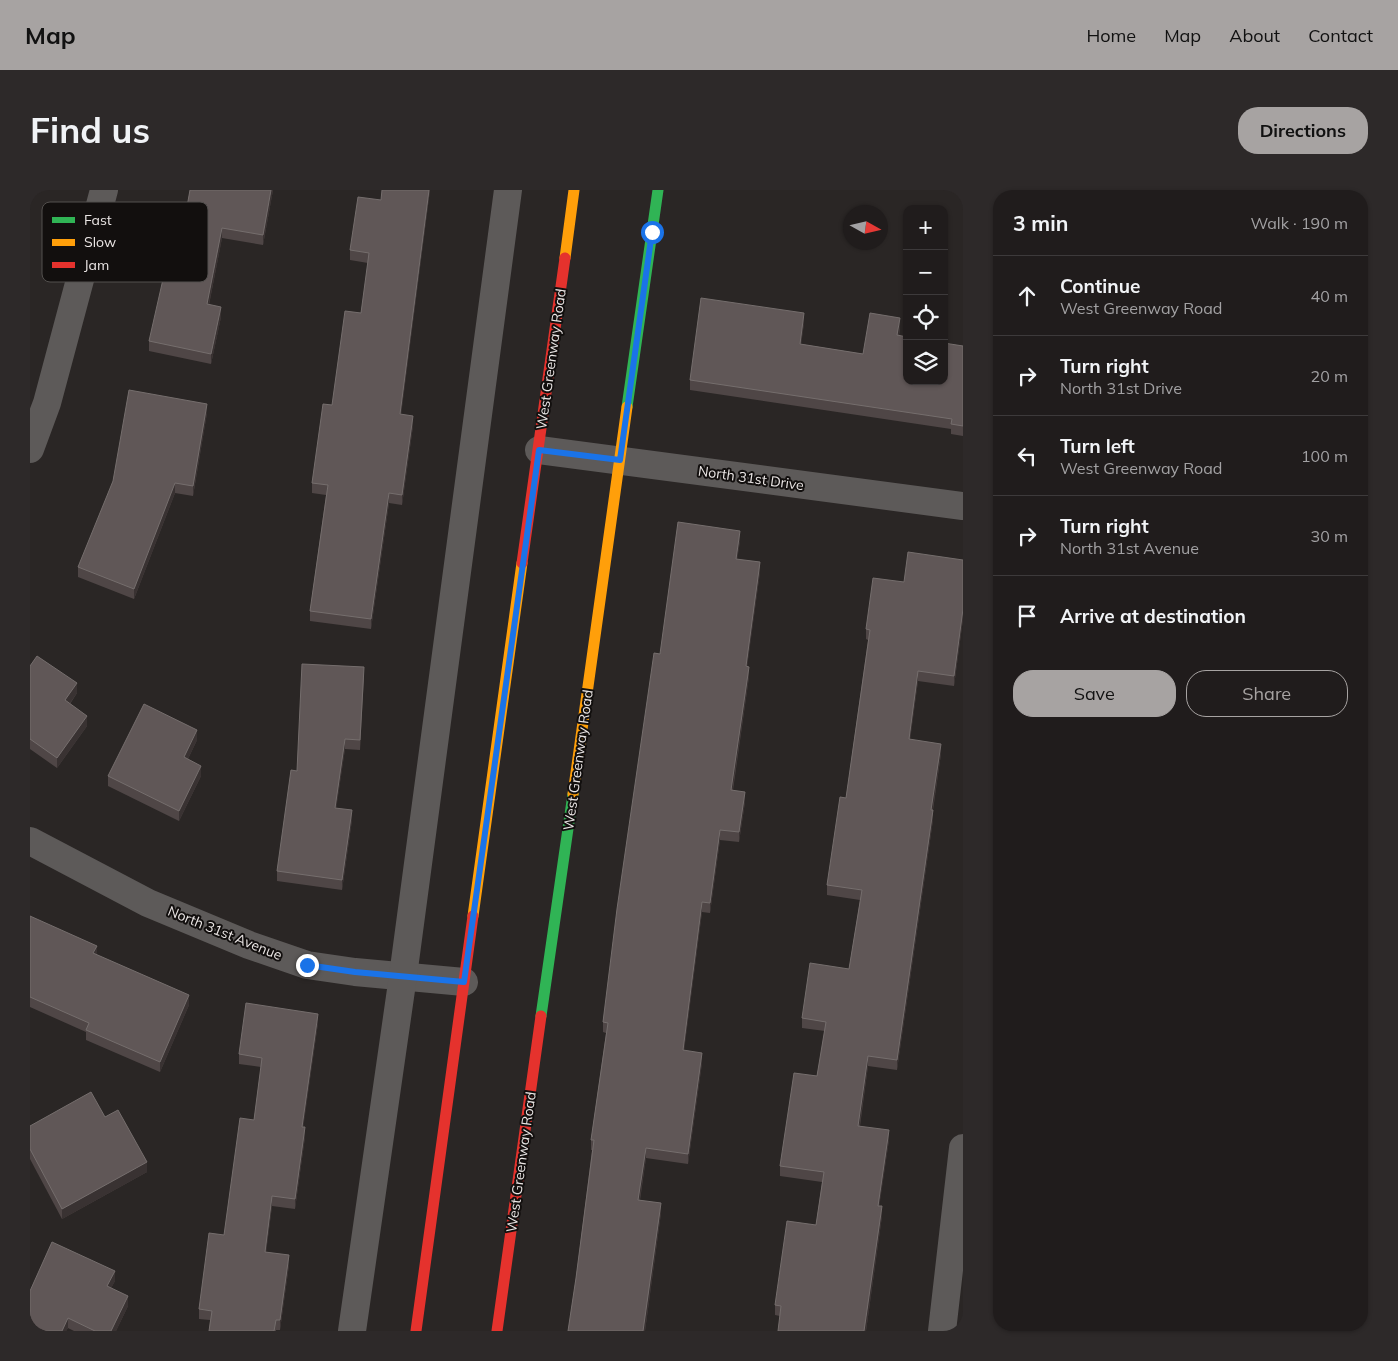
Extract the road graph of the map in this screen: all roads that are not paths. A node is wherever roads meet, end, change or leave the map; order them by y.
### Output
1 (508, 190) edge
2 (574, 190) edge
3 (658, 190) edge
4 (79, 282) edge
5 (30, 449) edge
6 (539, 450) junction
7 (620, 460) junction
8 (963, 506) edge
9 (30, 841) edge
10 (403, 976) junction
11 (464, 982) junction
12 (963, 1148) edge
13 (352, 1331) edge
14 (416, 1331) edge
15 (498, 1331) edge
16 (942, 1331) edge

1 - 10 street
2 - 6 main road, West Greenway Road
3 - 7 main road, West Greenway Road
4 - 5 street
6 - 7 street, North 31st Drive
6 - 11 main road, West Greenway Road
7 - 8 street, North 31st Drive
7 - 15 main road, West Greenway Road
9 - 10 street, North 31st Avenue
10 - 11 street, North 31st Avenue
10 - 13 street
11 - 14 main road, West Greenway Road
12 - 16 street

